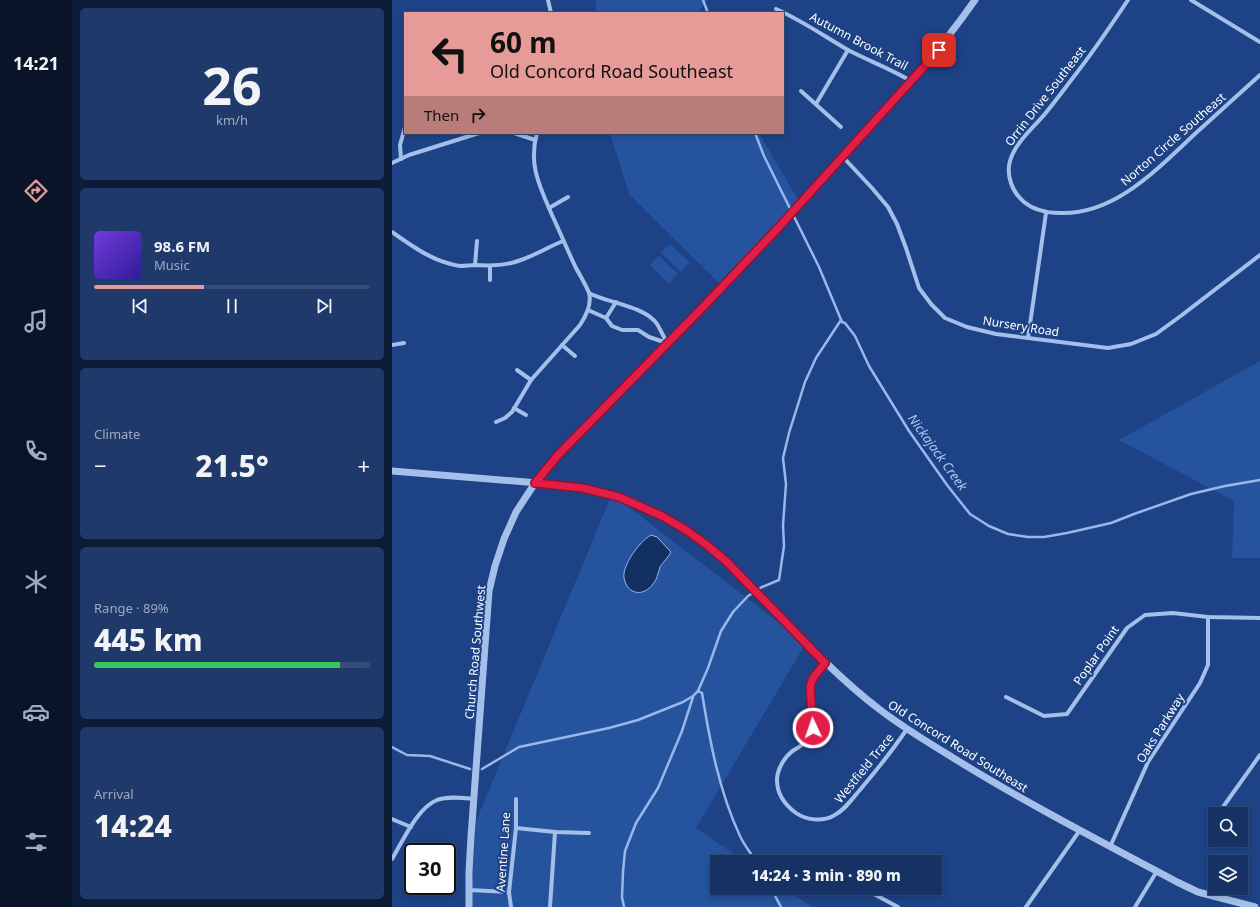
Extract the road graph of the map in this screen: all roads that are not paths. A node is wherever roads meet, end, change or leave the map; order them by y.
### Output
1 (548, 0) edge
2 (975, 0) edge
3 (1128, 0) edge
4 (1191, 0) edge
5 (776, 9) dead end
6 (551, 12) edge
7 (783, 12) edge
8 (784, 12) edge
9 (1260, 42) edge
10 (848, 50) junction
11 (1260, 76) edge
12 (911, 81) junction
13 (801, 91) dead end
14 (816, 104) junction
15 (842, 128) dead end
16 (404, 131) edge
17 (476, 134) edge
18 (517, 134) edge
19 (537, 134) edge
20 (535, 140) junction
21 (842, 157) junction
22 (401, 159) junction
23 (392, 163) edge
24 (811, 192) joint
25 (568, 197) dead end
26 (549, 208) junction
27 (1046, 213) junction
28 (778, 228) joint
29 (392, 232) edge
30 (477, 241) dead end
31 (563, 241) junction
32 (1260, 255) edge
33 (474, 265) junction
34 (490, 266) junction
35 (490, 280) dead end
36 (589, 293) junction
37 (616, 302) junction
38 (588, 310) junction
39 (606, 318) junction
40 (1028, 338) junction
41 (404, 343) dead end
42 (668, 343) junction
43 (392, 345) edge
44 (562, 345) junction
45 (575, 356) dead end
46 (517, 370) dead end
47 (531, 380) junction
48 (514, 408) junction
49 (526, 415) dead end
50 (496, 422) dead end
51 (392, 471) edge
52 (535, 483) junction
53 (1208, 617) junction
54 (1260, 618) edge
55 (825, 663) junction
56 (1006, 697) dead end
57 (907, 729) junction
58 (1260, 755) edge
59 (474, 799) junction
60 (516, 799) dead end
61 (1223, 807) edge
62 (392, 819) edge
63 (411, 827) junction
64 (516, 828) junction
65 (1080, 830) junction
66 (555, 832) junction
67 (589, 833) dead end
68 (1110, 846) junction
69 (392, 859) edge
70 (1157, 871) junction
71 (469, 890) junction
72 (509, 892) junction
73 (877, 895) edge
74 (1238, 905) edge
75 (470, 907) edge
76 (511, 907) edge
77 (550, 907) edge
78 (898, 907) edge
79 (1026, 907) edge
80 (1135, 907) edge
81 (1255, 907) edge

1 - 6 street
2 - 12 street, Church Road Southwest
3 - 27 street, Orrin Drive Southeast
4 - 9 street
5 - 7 street, Autumn Brook Trail
8 - 10 street, Autumn Brook Trail
10 - 12 street, Autumn Brook Trail
10 - 14 street
11 - 27 street, Norton Circle Southeast
12 - 21 street, Church Road Southwest
13 - 14 street
14 - 15 street
16 - 22 street
17 - 22 street
18 - 20 street
19 - 20 street
20 - 26 street
21 - 24 street, Church Road Southwest
21 - 40 street, Nursery Road
22 - 23 street
24 - 28 street, Church Road Southwest
25 - 26 street
26 - 31 street
27 - 40 street
28 - 42 street, Church Road Southwest
29 - 33 street
30 - 33 street
31 - 34 street
31 - 36 street
32 - 40 street, Nursery Road
33 - 34 street
34 - 35 street
36 - 37 street
36 - 38 street
37 - 39 street
37 - 42 street
38 - 39 street
38 - 44 street
39 - 42 street
41 - 43 street
42 - 52 street, Church Road Southwest
44 - 45 street
44 - 47 street
46 - 47 street
47 - 48 street
48 - 49 street
48 - 50 street
51 - 52 street, Old Concord Road Southeast
52 - 55 street, Old Concord Road Southeast
52 - 59 street, Church Road Southwest
53 - 54 street, Poplar Point
53 - 56 street, Poplar Point
53 - 68 street, Oaks Parkway
55 - 57 street, Old Concord Road Southeast
55 - 57 street, Westfield Trace
57 - 65 street, Old Concord Road Southeast
58 - 61 street
59 - 63 street
59 - 71 street, Church Road Southwest
60 - 64 street, Aventine Lane
62 - 63 street
63 - 69 street
64 - 66 street
64 - 72 street, Aventine Lane
65 - 68 street, Old Concord Road Southeast
65 - 79 street
66 - 67 street
66 - 77 street
68 - 70 street, Old Concord Road Southeast
70 - 74 street, Old Concord Road Southeast
70 - 80 street
71 - 72 street
71 - 75 street, Church Road Southwest
72 - 76 street, Aventine Lane
73 - 78 street
74 - 81 street, Old Concord Road Southeast

